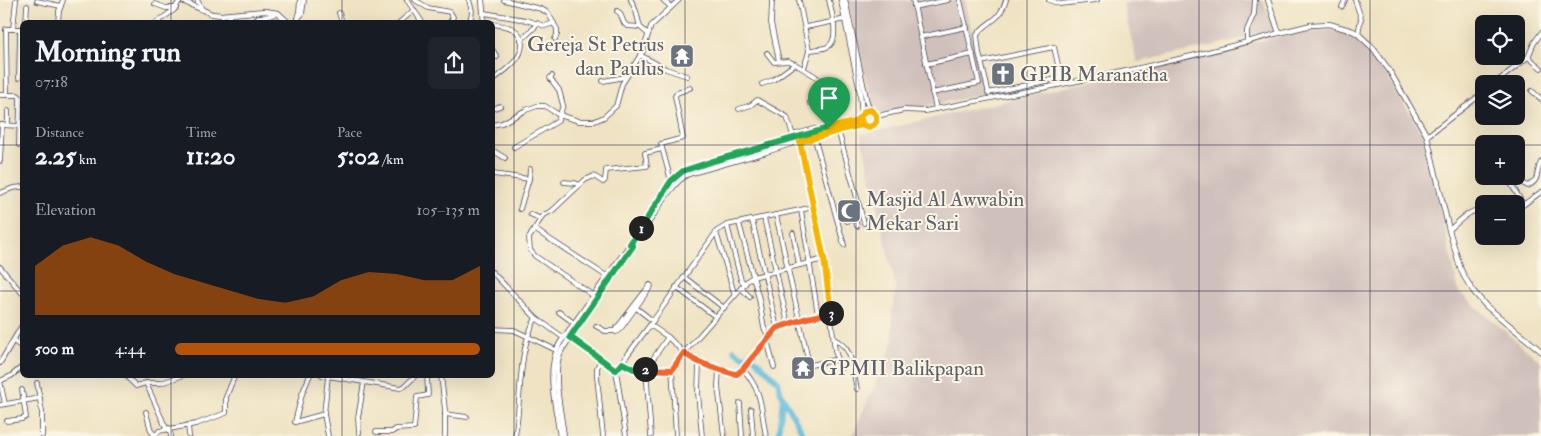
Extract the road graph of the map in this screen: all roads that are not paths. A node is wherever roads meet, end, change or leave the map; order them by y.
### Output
1 (16, 0) edge
2 (63, 0) edge
3 (180, 0) edge
4 (197, 0) edge
5 (300, 0) edge
6 (304, 0) edge
7 (408, 0) edge
8 (414, 0) edge
9 (469, 0) edge
10 (482, 0) edge
11 (504, 0) edge
12 (631, 0) edge
13 (663, 0) edge
14 (679, 0) edge
15 (772, 0) edge
16 (800, 0) edge
17 (830, 0) edge
18 (841, 0) edge
19 (845, 0) edge
20 (913, 0) edge
21 (948, 0) edge
22 (960, 0) edge
23 (1006, 0) edge
24 (1049, 0) edge
25 (1097, 0) edge
26 (1254, 0) edge
27 (1268, 0) edge
28 (1345, 0) edge
29 (1355, 0) edge
30 (37, 1) edge
31 (155, 4) dead end
32 (27, 6) dead end
33 (61, 6) junction
34 (671, 7) junction
35 (914, 7) junction
36 (1342, 7) dead end
37 (176, 8) junction
38 (844, 8) junction
39 (202, 9) junction
40 (414, 10) junction
41 (617, 11) dead end
42 (278, 13) junction
43 (339, 13) dead end
44 (484, 13) junction
45 (229, 15) junction
46 (164, 16) junction
47 (26, 20) edge
48 (58, 20) edge
49 (159, 20) edge
50 (166, 20) edge
51 (230, 20) edge
52 (256, 20) edge
53 (286, 20) edge
54 (298, 20) edge
55 (341, 20) edge
56 (402, 20) edge
57 (421, 20) edge
58 (451, 20) edge
59 (470, 20) edge
60 (484, 20) edge
61 (840, 20) junction
62 (537, 23) junction
63 (554, 23) junction
64 (495, 24) edge
65 (640, 27) junction
66 (806, 27) dead end
67 (967, 27) junction
68 (0, 29) edge
69 (6, 29) junction
70 (13, 29) junction
71 (20, 29) edge
72 (1280, 33) junction
73 (1541, 33) edge
74 (648, 34) junction
75 (1358, 34) junction
76 (920, 37) junction
77 (555, 39) dead end
78 (522, 40) junction
79 (1247, 42) junction
80 (811, 50) dead end
81 (767, 53) dead end
82 (20, 54) edge
83 (495, 54) edge
84 (973, 54) junction
85 (640, 55) junction
86 (497, 57) dead end
87 (1528, 57) junction
88 (779, 62) junction
89 (981, 62) junction
90 (795, 64) junction
91 (926, 64) junction
92 (803, 68) junction
93 (1541, 68) edge
94 (1505, 75) edge
95 (552, 76) dead end
96 (687, 76) dead end
97 (626, 77) junction
98 (19, 78) dead end
99 (495, 78) edge
100 (603, 81) dead end
101 (762, 84) dead end
102 (690, 88) dead end
103 (1532, 91) dead end
104 (932, 93) junction
105 (0, 94) edge
106 (7, 95) junction
107 (989, 96) junction
108 (1475, 99) edge
109 (1541, 99) edge
110 (824, 100) junction
111 (810, 103) dead end
112 (500, 106) dead end
113 (495, 108) edge
114 (739, 109) dead end
115 (936, 109) junction
116 (20, 110) edge
117 (871, 110) junction
118 (8, 111) dead end
119 (559, 115) junction
120 (861, 116) junction
121 (876, 116) junction
122 (495, 124) edge
123 (1, 125) edge
124 (8, 125) junction
125 (863, 125) junction
126 (20, 126) edge
127 (829, 128) junction
128 (838, 130) junction
129 (815, 134) junction
130 (1427, 136) junction
131 (800, 142) junction
132 (514, 147) dead end
133 (662, 149) junction
134 (495, 152) edge
135 (505, 158) dead end
136 (0, 161) edge
137 (1541, 162) edge
138 (711, 164) junction
139 (530, 169) dead end
140 (495, 174) edge
141 (529, 179) junction
142 (671, 181) junction
143 (564, 182) dead end
144 (580, 185) junction
145 (1524, 185) edge
146 (20, 187) edge
147 (2, 191) edge
148 (1541, 192) edge
149 (1525, 203) edge
150 (859, 204) junction
151 (814, 207) junction
152 (520, 209) dead end
153 (801, 210) junction
154 (1475, 210) edge
155 (530, 214) dead end
156 (776, 215) junction
157 (764, 218) junction
158 (541, 219) junction
159 (855, 219) junction
160 (752, 220) junction
161 (847, 221) dead end
162 (739, 223) junction
163 (864, 223) dead end
164 (727, 225) junction
165 (856, 226) dead end
166 (534, 229) junction
167 (1449, 230) junction
168 (716, 232) junction
169 (793, 233) dead end
170 (632, 245) junction
171 (844, 245) dead end
172 (824, 259) junction
173 (804, 264) junction
174 (0, 267) edge
175 (788, 268) junction
176 (776, 271) junction
177 (765, 274) junction
178 (495, 275) edge
179 (608, 277) junction
180 (684, 277) junction
181 (753, 277) junction
182 (745, 284) junction
183 (676, 287) junction
184 (741, 288) junction
185 (20, 291) edge
186 (594, 296) junction
187 (735, 296) junction
188 (750, 297) dead end
189 (634, 307) junction
190 (724, 308) junction
191 (559, 312) dead end
192 (831, 313) junction
193 (818, 315) junction
194 (716, 317) junction
195 (536, 318) junction
196 (800, 320) junction
197 (652, 323) junction
198 (574, 324) junction
199 (788, 324) junction
200 (596, 326) dead end
201 (777, 328) junction
202 (20, 329) edge
203 (495, 329) edge
204 (527, 336) junction
205 (570, 337) junction
206 (668, 337) junction
207 (564, 338) junction
208 (768, 339) junction
209 (834, 339) junction
210 (13, 341) junction
211 (20, 346) edge
212 (1538, 346) edge
213 (556, 350) junction
214 (1541, 351) edge
215 (684, 353) junction
216 (601, 359) junction
217 (838, 359) junction
218 (0, 363) edge
219 (622, 363) junction
220 (699, 363) junction
221 (774, 367) dead end
222 (841, 368) dead end
223 (20, 369) edge
224 (646, 369) junction
225 (720, 369) junction
226 (743, 369) junction
227 (616, 370) junction
228 (672, 370) junction
229 (128, 378) dead end
230 (176, 378) edge
231 (233, 378) edge
232 (309, 378) edge
233 (328, 378) edge
234 (340, 378) edge
235 (413, 378) edge
236 (427, 378) edge
237 (442, 378) edge
238 (0, 381) edge
239 (364, 382) junction
240 (37, 383) dead end
241 (146, 383) junction
242 (857, 389) dead end
243 (22, 390) dead end
244 (40, 398) junction
245 (24, 402) junction
246 (740, 403) dead end
247 (5, 404) junction
248 (0, 405) edge
249 (751, 409) dead end
250 (146, 412) dead end
251 (324, 414) junction
252 (445, 414) junction
253 (467, 418) dead end
254 (7, 421) dead end
255 (188, 426) junction
256 (168, 428) junction
257 (360, 432) dead end
258 (376, 432) dead end
259 (392, 434) edge
260 (155, 435) edge
261 (42, 436) edge
262 (171, 436) edge
263 (189, 436) edge
264 (328, 436) edge
265 (445, 436) edge
266 (515, 436) edge
267 (560, 436) edge
268 (564, 436) edge
269 (603, 436) edge
270 (626, 436) edge
271 (651, 436) edge
272 (676, 436) edge
273 (702, 436) edge
274 (724, 436) edge
275 (742, 436) edge
276 (753, 436) edge
277 (766, 436) edge

1 - 70 street
2 - 33 street
3 - 37 street
3 - 39 main road
4 - 39 street
5 - 54 street
6 - 54 street
7 - 40 street
8 - 58 street
9 - 59 street
10 - 44 main road
11 - 63 street
12 - 65 street
13 - 34 street
14 - 34 street
15 - 88 street
16 - 92 street
17 - 61 street
18 - 38 main road
19 - 38 main road
20 - 35 street
21 - 35 street
22 - 67 street
23 - 89 street
24 - 25 street
26 - 79 street
27 - 72 main road
28 - 36 street
29 - 75 street
30 - 33 street
31 - 37 street
32 - 47 street
33 - 48 street
34 - 74 street
35 - 76 street
37 - 46 street
38 - 61 main road
39 - 45 main road
40 - 56 street
40 - 57 street
41 - 65 street
42 - 45 main road
42 - 52 street
42 - 53 main road
43 - 55 street
44 - 60 main road
44 - 62 street
45 - 51 street
46 - 49 street
46 - 50 street
61 - 66 street
61 - 80 street
61 - 117 main road
61 - 120 main road
62 - 63 street
62 - 78 street
63 - 77 street
64 - 78 street
65 - 74 street
67 - 76 street
67 - 84 street
68 - 69 street
69 - 70 street
69 - 106 street
70 - 71 street
72 - 75 main road
72 - 79 street
73 - 87 street
74 - 85 street
75 - 130 main road
76 - 91 street
78 - 99 street
79 - 107 street
81 - 88 street
82 - 98 street
83 - 86 street
84 - 91 street
84 - 104 street
85 - 96 street
85 - 97 street
87 - 93 street
87 - 94 street
88 - 90 street
89 - 107 street
89 - 107 street
90 - 92 street
90 - 101 street
91 - 104 street
92 - 110 street
95 - 119 street
97 - 100 street
97 - 119 street
102 - 133 street
103 - 109 street
104 - 115 street
105 - 106 street
106 - 116 street
107 - 115 street
108 - 130 street
110 - 111 street
110 - 127 street
112 - 113 street
114 - 129 street
115 - 121 street
117 - 120 main road
117 - 121 main road
118 - 124 street
119 - 122 street
119 - 132 street
120 - 125 main road
120 - 127 main road
121 - 125 main road
123 - 124 street
123 - 136 street
124 - 126 street
125 - 128 main road
127 - 129 main road
128 - 129 main road
128 - 150 street
129 - 131 main road
129 - 138 main road
129 - 171 street
130 - 167 main road
131 - 138 main road
131 - 151 street
133 - 142 street
133 - 144 street
134 - 135 street
137 - 145 street
138 - 142 main road
138 - 170 main road
139 - 141 street
140 - 141 street
141 - 152 street
142 - 170 main road
143 - 144 street
144 - 158 street
146 - 147 street
148 - 149 street
150 - 159 street
150 - 163 street
151 - 153 street
151 - 172 street
153 - 156 street
153 - 173 street
154 - 167 street
155 - 158 street
156 - 157 street
156 - 175 street
157 - 160 street
157 - 176 street
158 - 166 street
159 - 161 street
159 - 165 street
160 - 162 street
160 - 177 street
162 - 164 street
162 - 181 street
164 - 168 street
164 - 182 street
166 - 179 street
166 - 186 street
167 - 212 main road
168 - 180 street
168 - 187 street
169 - 173 street
170 - 179 main road
170 - 205 main road
172 - 173 street
172 - 192 street
173 - 175 street
173 - 193 street
174 - 185 street
175 - 176 street
175 - 196 street
176 - 177 street
176 - 199 street
177 - 181 street
177 - 201 street
178 - 195 street
179 - 186 main road
180 - 183 street
180 - 190 street
181 - 182 street
181 - 208 street
182 - 184 street
183 - 194 street
183 - 197 street
184 - 187 street
184 - 188 street
186 - 198 main road
187 - 190 street
189 - 189 street
189 - 197 street
189 - 200 street
190 - 194 street
191 - 198 street
192 - 193 street
192 - 209 street
193 - 196 street
194 - 215 street
195 - 204 street
195 - 207 street
196 - 199 street
196 - 217 street
197 - 206 street
197 - 219 street
198 - 207 main road
199 - 201 street
201 - 208 street
202 - 210 street
203 - 204 street
204 - 213 street
204 - 266 street
205 - 216 street
205 - 268 main road
206 - 215 street
206 - 224 street
207 - 213 main road
208 - 221 street
208 - 226 street
209 - 217 street
209 - 242 street
210 - 211 street
210 - 218 street
212 - 214 main road
213 - 267 main road
215 - 220 street
215 - 228 street
216 - 227 street
216 - 269 street
217 - 222 street
219 - 224 street
219 - 227 street
220 - 225 street
220 - 273 street
223 - 238 street
224 - 228 street
224 - 271 street
225 - 226 street
225 - 274 street
226 - 277 street
227 - 270 street
228 - 272 street
229 - 241 street
230 - 241 street
231 - 255 street
232 - 251 street
233 - 251 street
234 - 239 street
235 - 239 street
236 - 259 street
237 - 252 street
238 - 247 street
239 - 257 street
240 - 244 street
241 - 256 street
243 - 245 street
244 - 245 street
244 - 261 street
245 - 247 street
245 - 254 street
246 - 275 street
247 - 248 street
249 - 276 street
250 - 260 street
251 - 264 street
252 - 253 street
252 - 265 street
255 - 256 street
255 - 263 street
256 - 260 street
256 - 262 street
258 - 259 street

